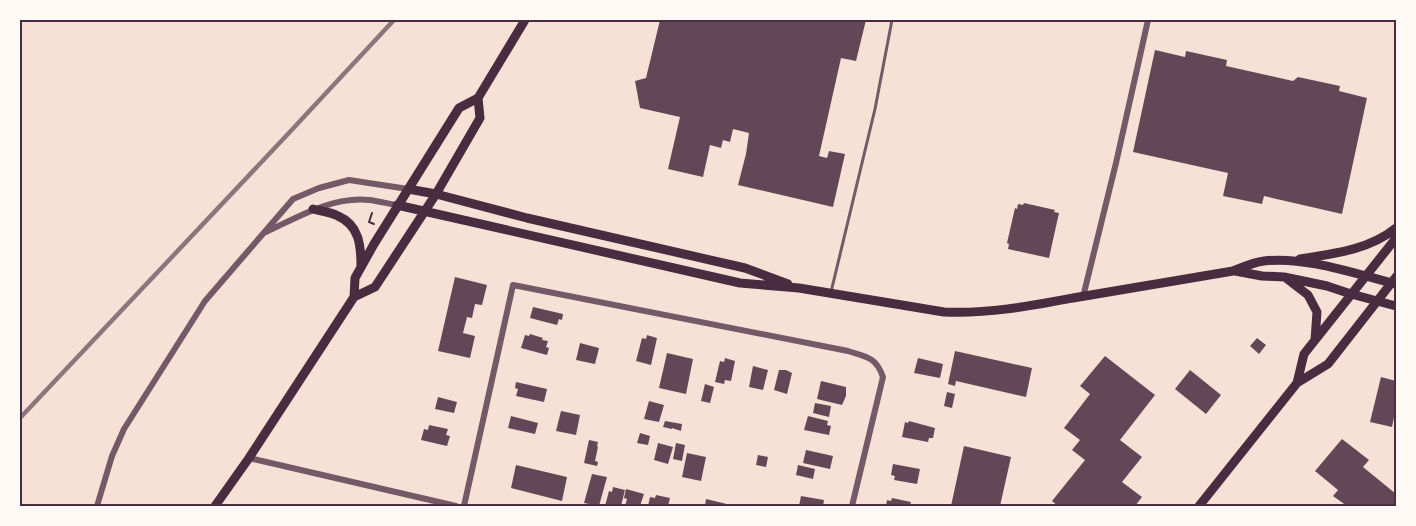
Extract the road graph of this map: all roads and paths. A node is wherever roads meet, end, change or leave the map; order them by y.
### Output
1 (525, 20) edge
2 (892, 20) edge
3 (1148, 20) edge
4 (478, 98) junction
5 (408, 189) junction
6 (436, 194) junction
7 (397, 206) junction
8 (313, 209) junction
9 (423, 212) junction
10 (372, 213) dead end
11 (377, 225) dead end
12 (1396, 228) edge
13 (263, 234) junction
14 (1396, 238) edge
15 (1292, 260) junction
16 (362, 267) junction
17 (1233, 271) junction
18 (1366, 276) junction
19 (1284, 277) junction
20 (1395, 281) edge
21 (799, 288) junction
22 (830, 294) junction
23 (1351, 294) junction
24 (354, 297) junction
25 (1083, 297) junction
26 (1377, 302) junction
27 (1396, 306) edge
28 (1315, 340) junction
29 (1297, 383) junction
30 (249, 458) junction
31 (96, 507) edge
32 (215, 507) edge
33 (456, 507) edge
34 (464, 507) edge
35 (852, 507) edge
36 (1199, 507) edge

1 - 4 main road
2 - 22 lane
3 - 25 street
4 - 5 main road
4 - 6 main road
5 - 6 main road
5 - 7 main road
5 - 13 street
6 - 9 main road
6 - 21 main road
7 - 8 street
7 - 9 main road
7 - 16 main road
8 - 13 street
8 - 16 main road
9 - 21 main road
9 - 24 main road
10 - 11 path
12 - 15 main road
13 - 31 street
14 - 18 main road
15 - 17 main road
15 - 18 main road
16 - 24 main road
17 - 19 main road
17 - 25 main road
18 - 20 main road
18 - 23 main road
19 - 23 main road
19 - 28 main road
20 - 26 main road
21 - 22 main road
22 - 25 main road
23 - 26 main road
23 - 28 main road
24 - 30 main road
26 - 27 main road
26 - 29 main road
28 - 29 main road
29 - 36 main road
30 - 32 main road
30 - 33 street
34 - 35 street

